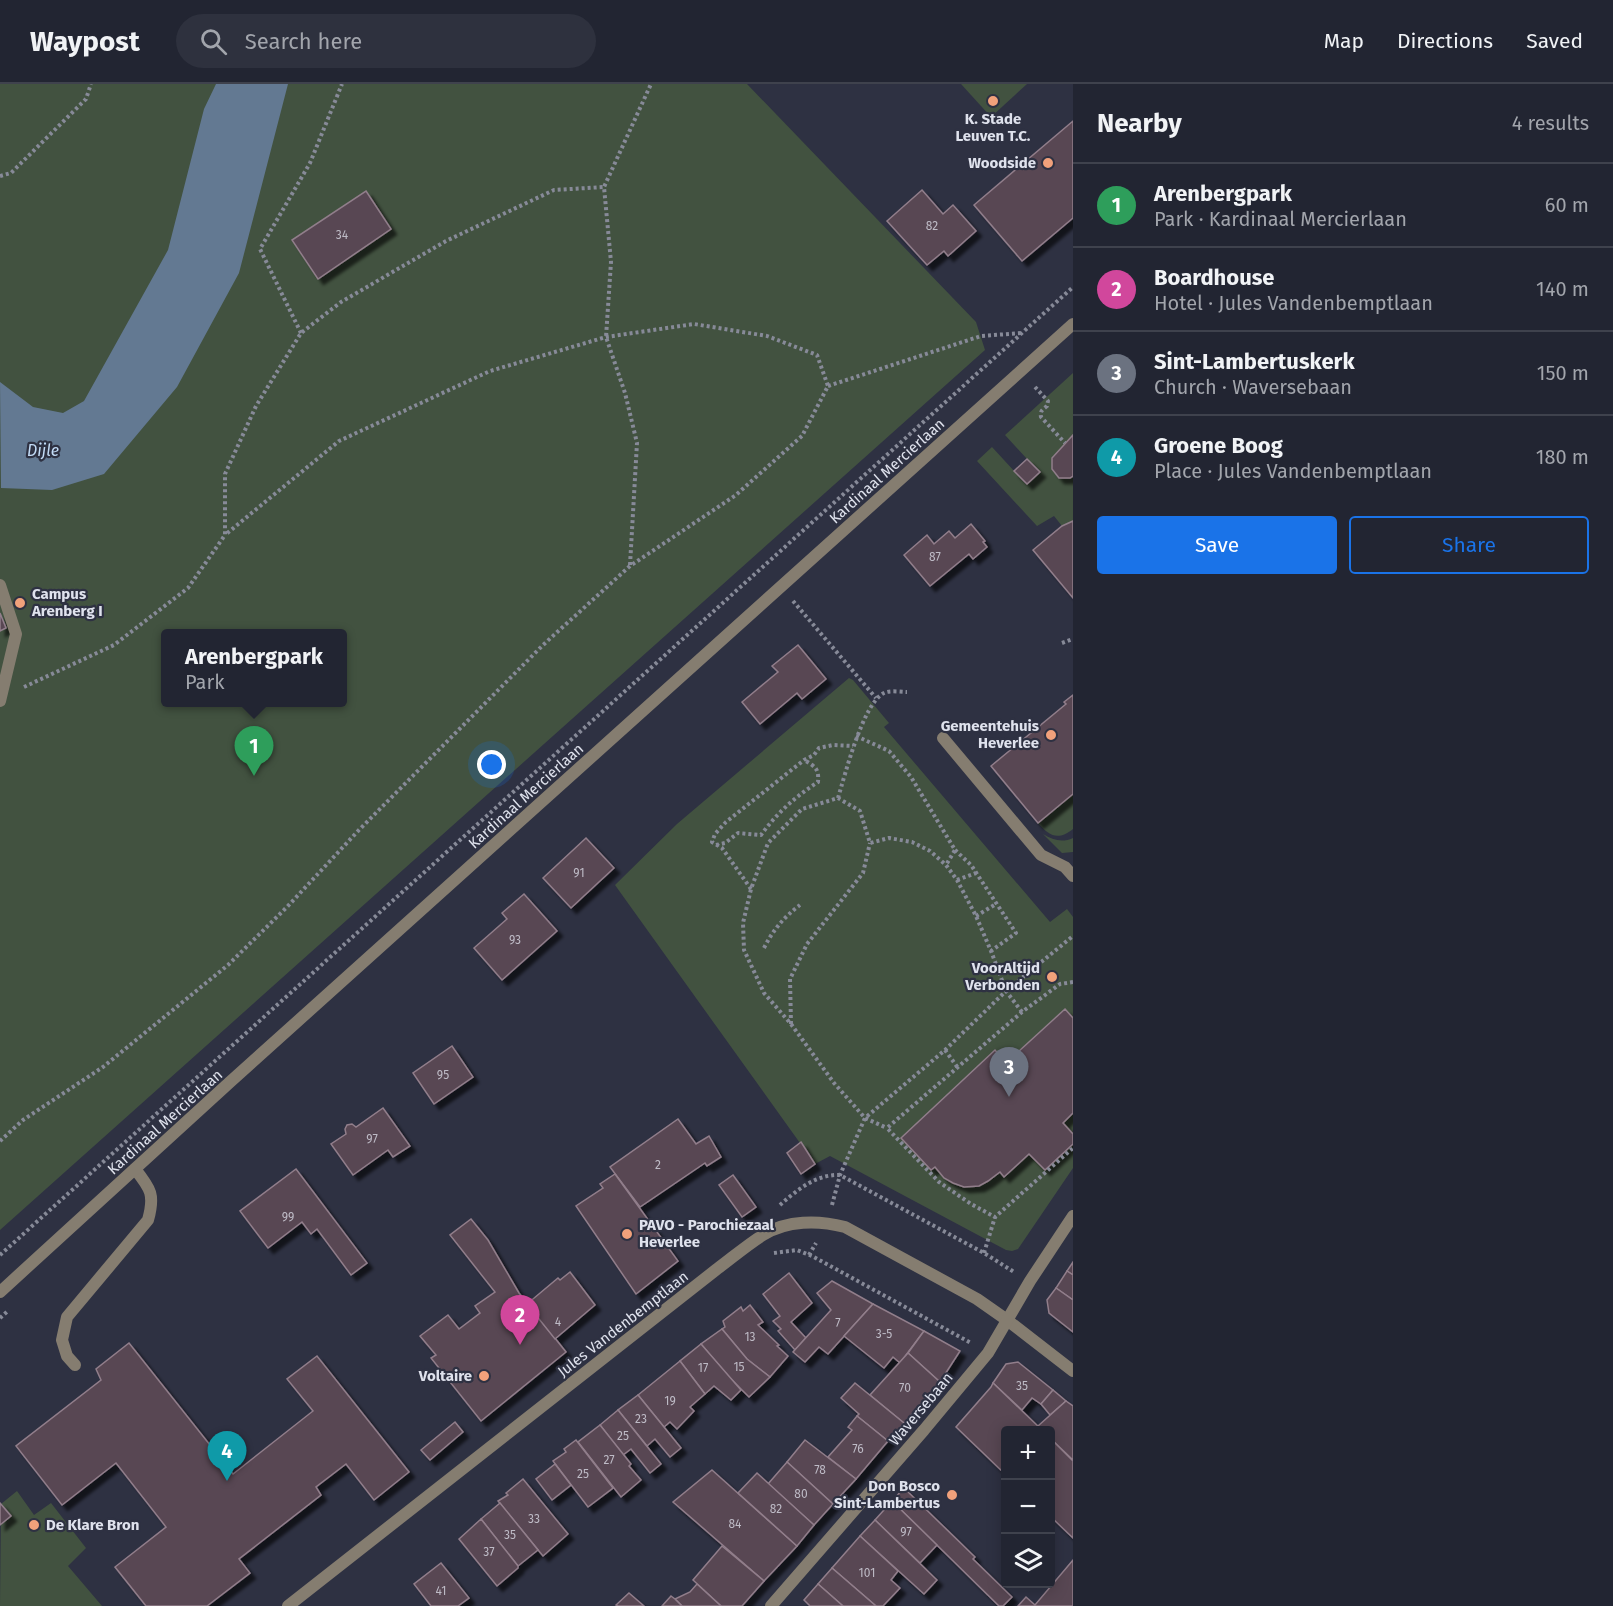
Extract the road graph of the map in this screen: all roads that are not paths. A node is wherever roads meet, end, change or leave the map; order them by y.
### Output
1 (1073, 324) edge
2 (0, 585) edge
3 (1, 699) edge
4 (943, 738) dead end
5 (1070, 868) edge
6 (135, 1169) junction
7 (1073, 1216) edge
8 (0, 1292) edge
9 (1007, 1320) junction
10 (75, 1365) dead end
11 (1073, 1371) edge
12 (288, 1606) edge
13 (771, 1606) edge

1 - 6 street, Kardinaal Mercierlaan
2 - 3 street
4 - 5 street
6 - 8 street, Kardinaal Mercierlaan
6 - 10 street
7 - 9 street, Waversebaan
9 - 11 street, Jules Vandenbemptlaan
9 - 12 street, Jules Vandenbemptlaan
9 - 13 street, Waversebaan

